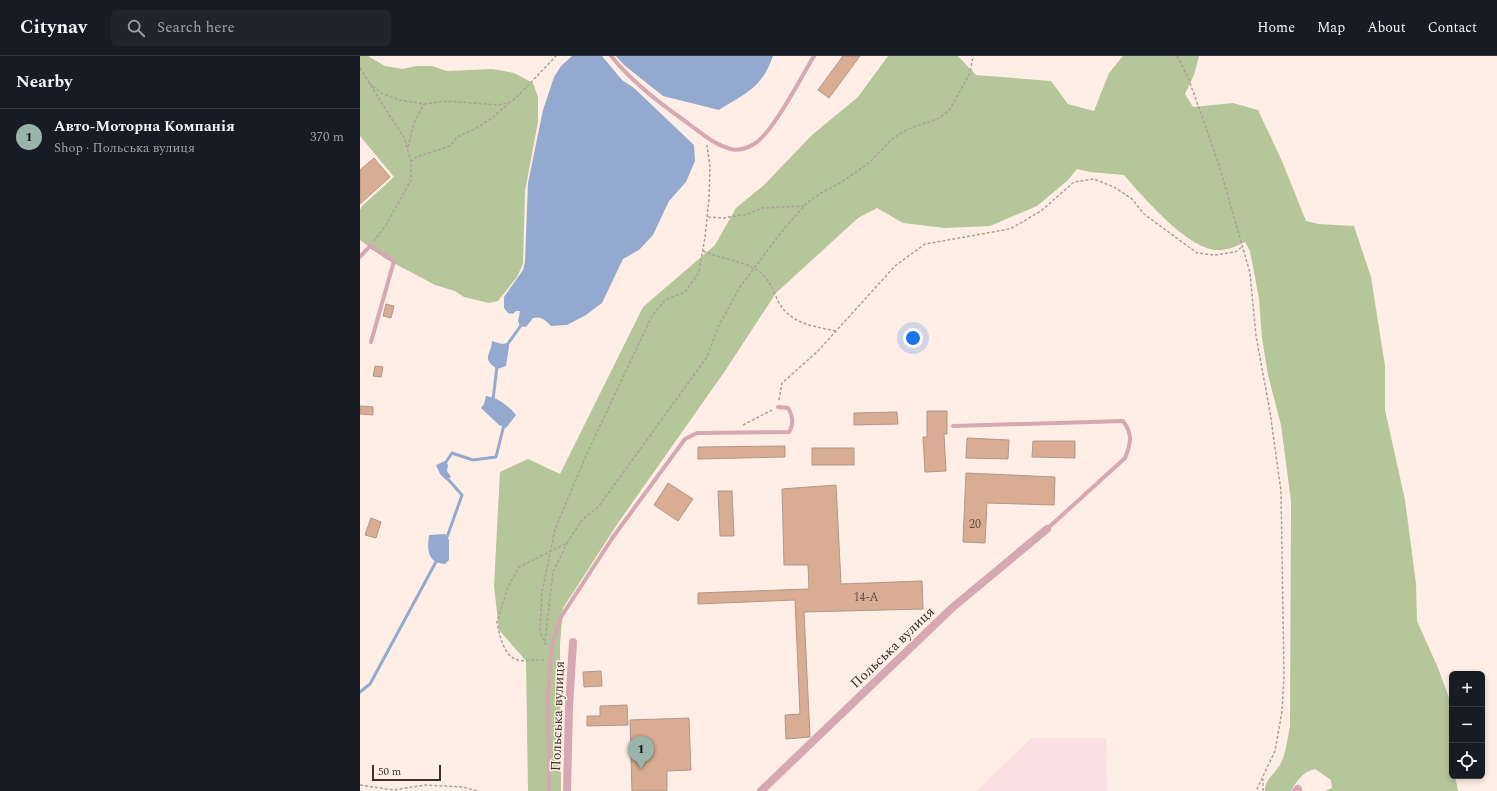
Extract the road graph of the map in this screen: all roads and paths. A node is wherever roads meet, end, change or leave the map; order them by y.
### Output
1 (556, 56) edge
2 (611, 56) edge
3 (814, 56) edge
4 (973, 56) edge
5 (1177, 56) edge
6 (360, 68) edge
7 (369, 82) junction
8 (510, 102) junction
9 (424, 104) junction
10 (706, 137) junction
11 (408, 146) junction
12 (411, 162) junction
13 (804, 206) junction
14 (707, 216) junction
15 (370, 246) junction
16 (1242, 247) junction
17 (703, 251) junction
18 (360, 257) edge
19 (754, 269) junction
20 (836, 331) junction
21 (371, 342) dead end
22 (778, 407) junction
23 (743, 425) dead end
24 (953, 426) dead end
25 (1048, 529) joint
26 (567, 543) junction
27 (550, 551) junction
28 (573, 642) dead end
29 (545, 643) junction
30 (551, 655) junction
31 (550, 662) junction
32 (1263, 777) junction
33 (360, 785) edge
34 (477, 791) edge
35 (549, 791) edge
36 (567, 791) edge
37 (761, 791) edge
38 (1256, 791) edge
39 (1262, 791) edge

1 - 8 path
2 - 10 lane
3 - 10 lane
4 - 13 path
5 - 16 path
6 - 7 path
7 - 9 path
7 - 11 path
8 - 9 path
8 - 12 path
9 - 11 path
10 - 14 path
11 - 12 path
12 - 15 path
13 - 14 path
13 - 19 path
14 - 17 path
15 - 18 lane
15 - 21 lane
16 - 20 path
16 - 32 path
17 - 19 path
17 - 27 path
19 - 20 path
19 - 26 path
20 - 22 path
22 - 23 path
22 - 30 lane
24 - 25 lane
25 - 37 street, Польська вулиця
26 - 27 path
26 - 29 path
27 - 29 path
27 - 31 path
28 - 36 street, Польська вулиця
29 - 30 path
30 - 31 lane
31 - 35 lane
32 - 38 path
32 - 39 path
33 - 34 path

